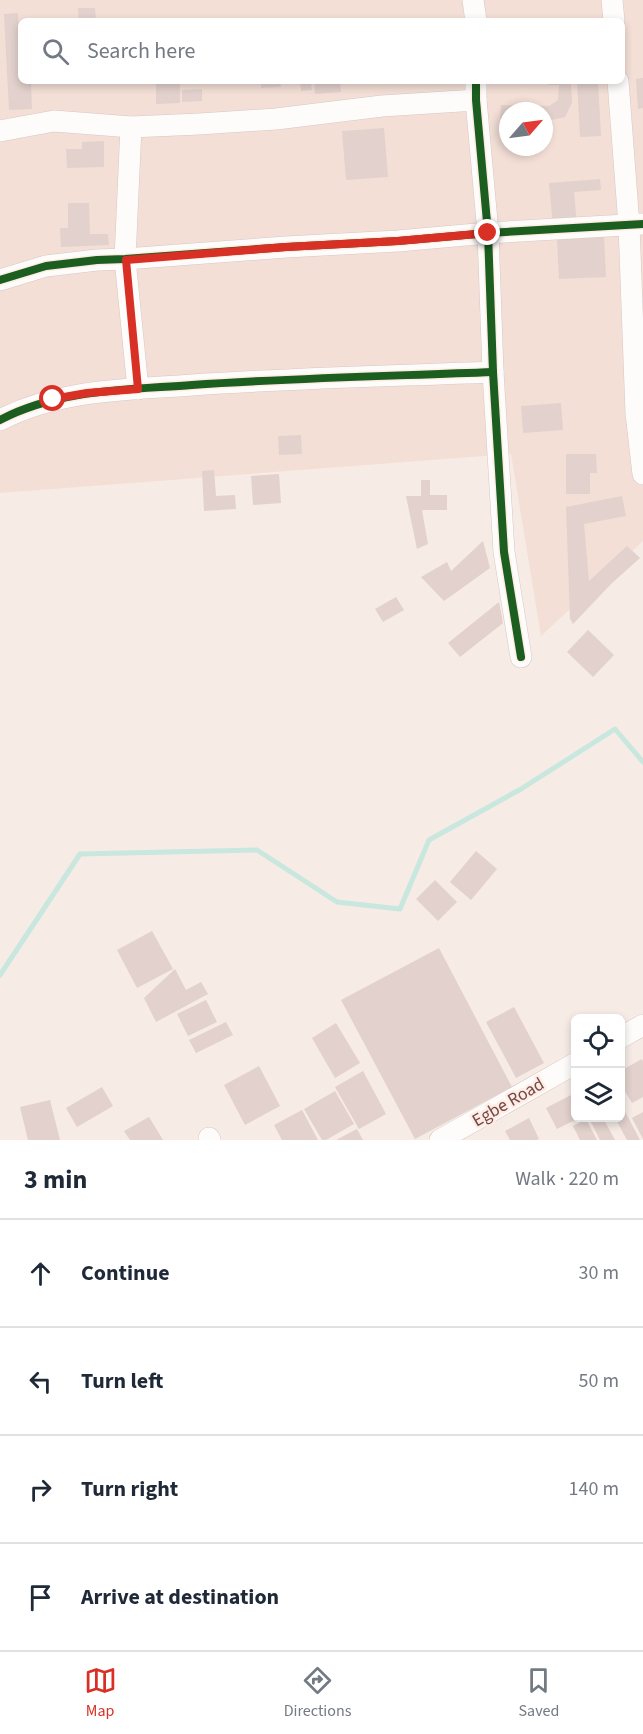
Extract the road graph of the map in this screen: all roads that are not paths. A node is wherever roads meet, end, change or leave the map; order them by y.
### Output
1 (473, 0) edge
2 (612, 0) edge
3 (476, 18) edge
4 (614, 18) edge
5 (618, 84) edge
6 (476, 90) edge
7 (131, 127) junction
8 (0, 131) edge
9 (636, 225) edge
10 (488, 233) junction
11 (126, 260) junction
12 (0, 280) edge
13 (494, 372) junction
14 (138, 389) junction
15 (0, 420) edge
16 (643, 474) edge
17 (521, 657) dead end
18 (643, 1025) edge
19 (625, 1036) edge
20 (571, 1066) edge
21 (440, 1140) edge

1 - 3 street
2 - 4 street
5 - 9 street
6 - 7 street
6 - 10 street
7 - 8 street
7 - 11 street
9 - 10 street
9 - 16 street
10 - 11 street
10 - 13 street
11 - 12 street
11 - 14 street
13 - 14 street
13 - 17 street
14 - 15 street
18 - 19 street
20 - 21 street, Egbe Road

